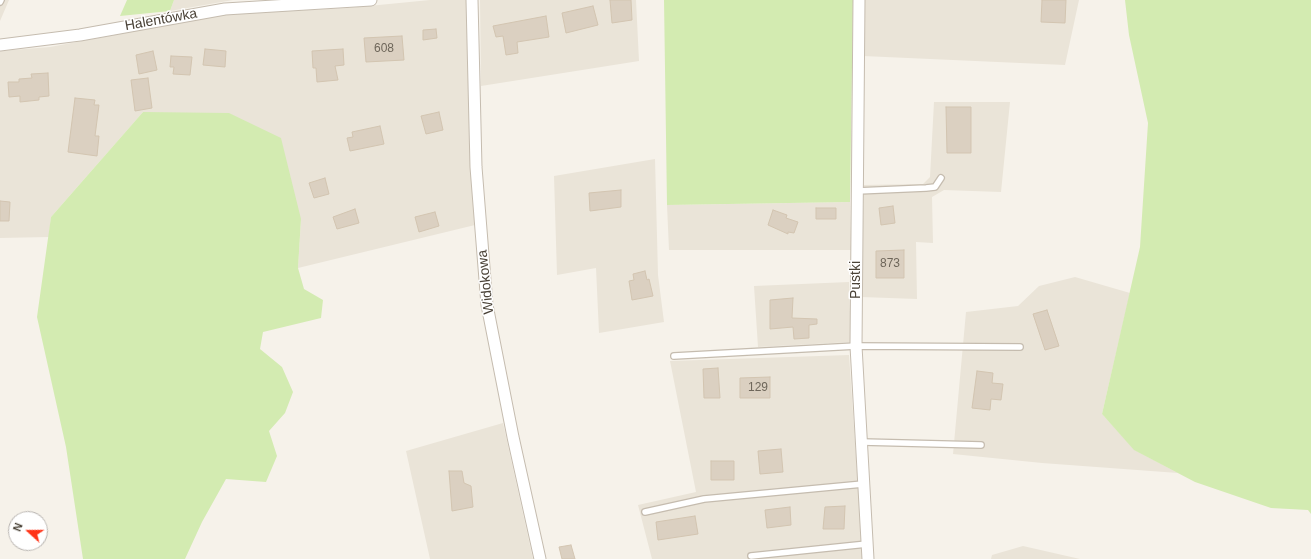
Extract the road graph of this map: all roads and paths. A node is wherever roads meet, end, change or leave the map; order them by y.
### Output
1 (371, 0) edge
2 (472, 0) edge
3 (859, 0) edge
4 (0, 45) edge
5 (940, 178) dead end
6 (857, 191) junction
7 (856, 346) junction
8 (1020, 347) dead end
9 (674, 356) dead end
10 (862, 442) junction
11 (981, 445) dead end
12 (863, 484) junction
13 (645, 512) dead end
14 (867, 544) junction
15 (751, 556) dead end
16 (540, 559) edge
17 (868, 559) edge

1 - 4 street, Halentówka
2 - 16 street, Widokowa
3 - 6 street, Pustki
5 - 6 lane
6 - 7 street, Pustki
7 - 8 lane
7 - 9 lane
7 - 10 street, Pustki
10 - 11 lane
10 - 12 street, Pustki
12 - 13 lane
12 - 14 street, Pustki
14 - 15 lane
14 - 17 street, Pustki

